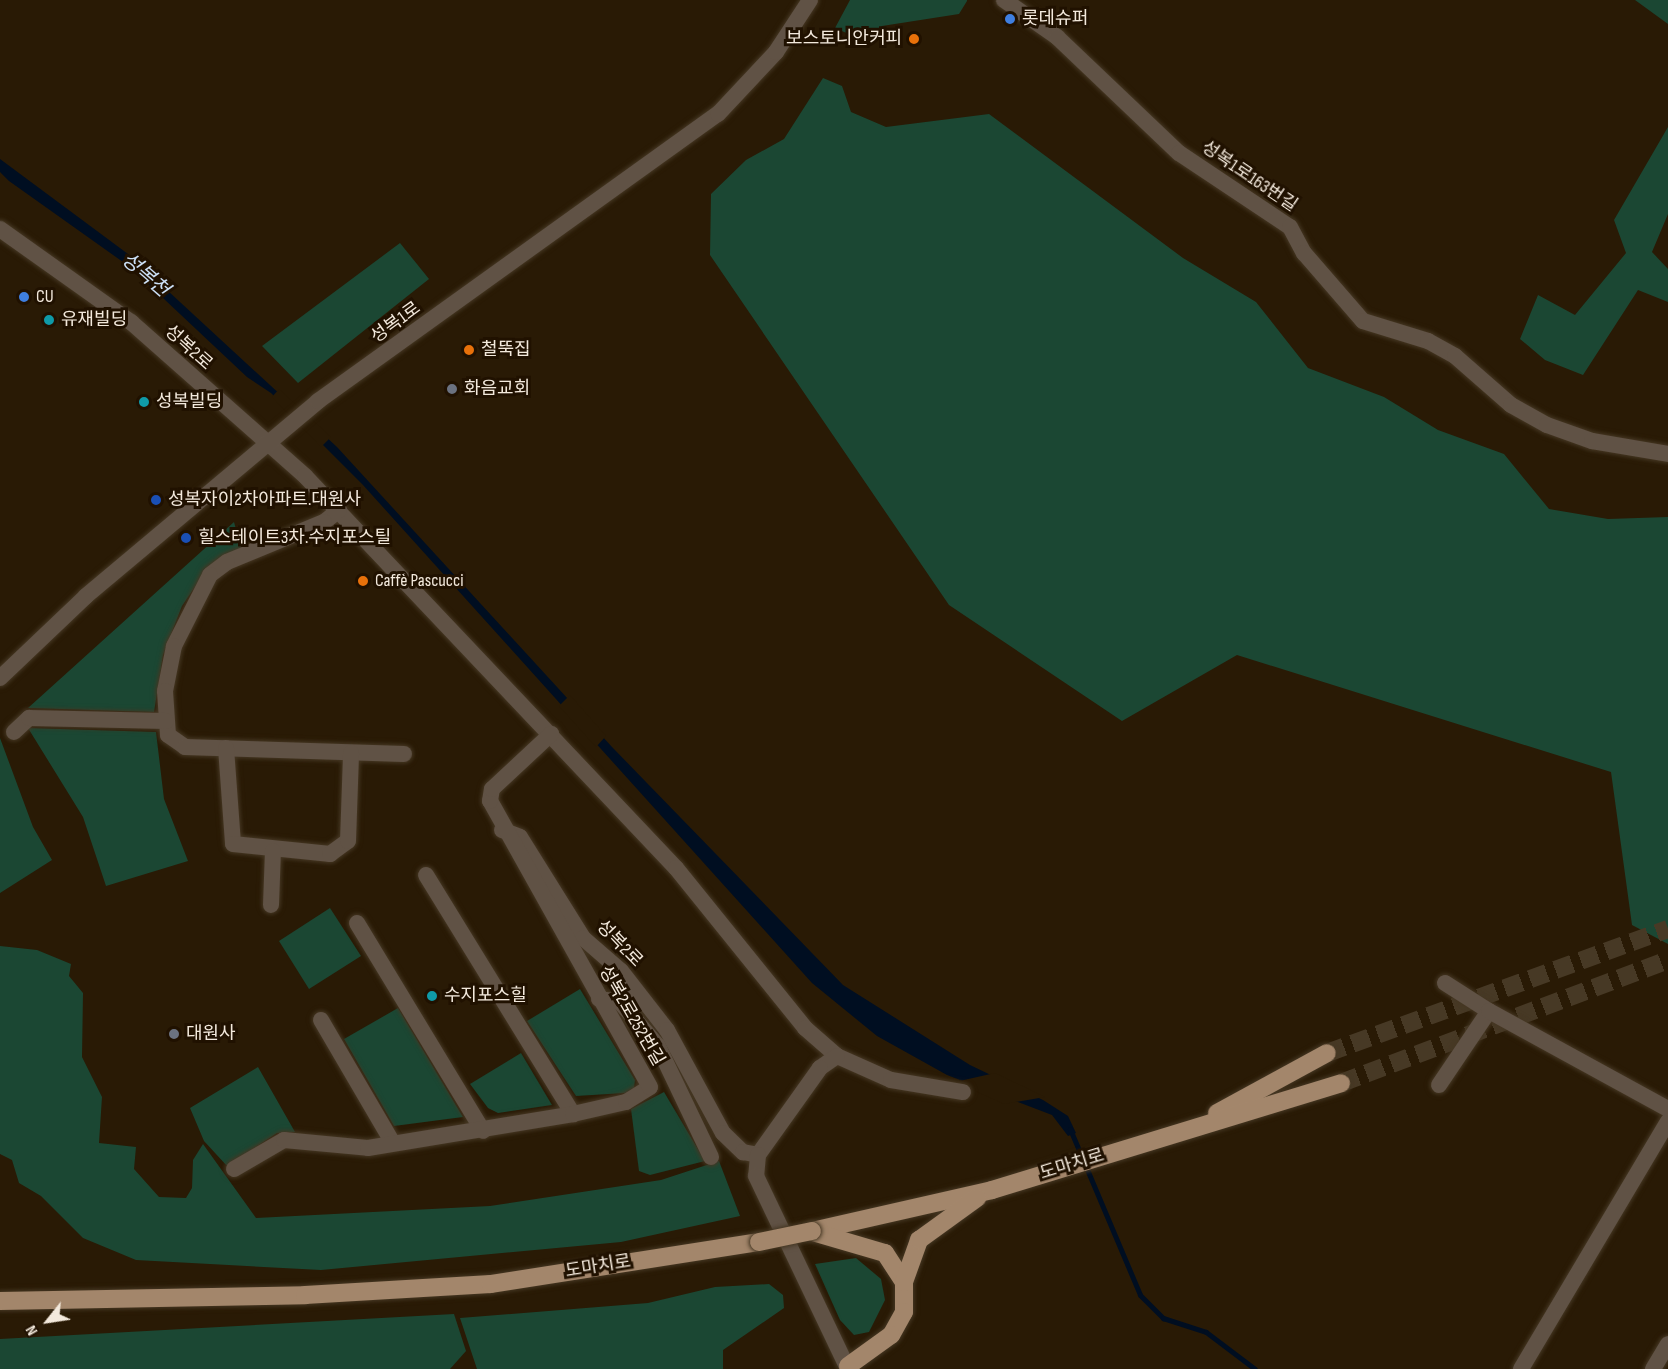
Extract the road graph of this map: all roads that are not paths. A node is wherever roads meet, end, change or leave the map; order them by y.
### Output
1 (810, 0) edge
2 (1004, 0) edge
3 (0, 229) edge
4 (268, 443) junction
5 (1668, 454) edge
6 (339, 510) junction
7 (0, 678) edge
8 (166, 721) junction
9 (14, 732) dead end
10 (551, 735) junction
11 (226, 748) junction
12 (351, 753) junction
13 (404, 754) dead end
14 (502, 830) junction
15 (273, 851) junction
16 (426, 875) dead end
17 (271, 905) dead end
18 (357, 923) dead end
19 (1445, 983) dead end
20 (599, 999) junction
21 (1490, 1011) junction
22 (321, 1020) dead end
23 (1326, 1053) tunnel mouth
24 (837, 1056) junction
25 (669, 1073) junction
26 (1341, 1083) tunnel mouth
27 (1439, 1085) dead end
28 (650, 1087) junction
29 (963, 1092) dead end
30 (1668, 1109) edge
31 (573, 1114) junction
32 (1668, 1121) edge
33 (483, 1131) junction
34 (1182, 1133) junction
35 (391, 1140) junction
36 (758, 1155) junction
37 (711, 1157) dead end
38 (234, 1169) dead end
39 (992, 1190) junction
40 (812, 1231) junction
41 (904, 1282) junction
42 (0, 1301) edge
43 (1668, 1344) edge
44 (848, 1367) edge
45 (1521, 1369) edge
46 (1653, 1369) edge

1 - 4 street, 성복1로
2 - 5 street, 성복1로163번길
3 - 4 street, 성복2로
4 - 6 street, 성복2로
4 - 7 street, 성복1로
6 - 8 street
6 - 10 street, 성복2로
8 - 9 street
8 - 11 street
10 - 14 street
10 - 24 street, 성복2로
11 - 12 street
11 - 15 street
12 - 13 street
12 - 15 street
14 - 20 street, 성복2로252번길
14 - 36 street, 성복2로
15 - 17 street
16 - 31 street
18 - 33 street
19 - 21 street
20 - 25 street
20 - 28 street, 성복2로252번길
21 - 27 street
21 - 30 street
22 - 35 street
23 - 34 main road
24 - 29 street, 성복2로
24 - 36 street
25 - 28 street
25 - 37 street
26 - 34 main road
28 - 31 street, 성복2로252번길
31 - 33 street, 성복2로252번길
32 - 45 street
33 - 35 street, 성복2로252번길
34 - 39 main road, 도마치로
35 - 38 street, 성복2로252번길
36 - 44 street
39 - 40 main road, 도마치로
39 - 41 main road
40 - 41 main road
40 - 42 main road, 도마치로, bridge
41 - 44 main road
43 - 46 street

